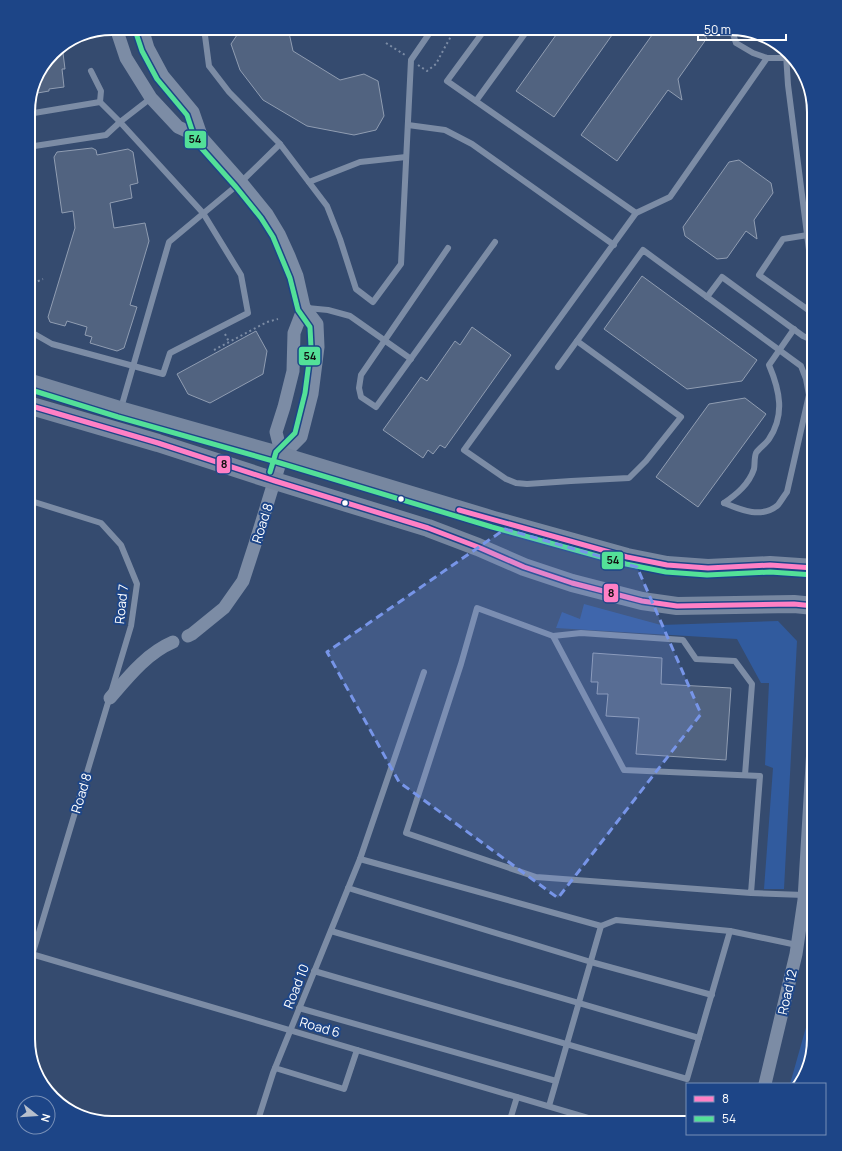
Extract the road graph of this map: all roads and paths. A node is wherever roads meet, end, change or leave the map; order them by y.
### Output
1 (118, 35) edge
2 (144, 35) edge
3 (205, 35) edge
4 (481, 35) edge
5 (524, 35) edge
6 (733, 35) edge
7 (427, 36) edge
8 (783, 57) edge
9 (768, 58) junction
10 (788, 62) edge
11 (91, 71) dead end
12 (151, 98) junction
13 (476, 100) junction
14 (100, 102) junction
15 (35, 113) edge
16 (120, 122) junction
17 (408, 125) junction
18 (202, 138) junction
19 (280, 144) junction
20 (35, 146) edge
21 (406, 157) junction
22 (241, 182) junction
23 (309, 182) junction
24 (203, 213) junction
25 (636, 213) junction
26 (807, 235) joint
27 (495, 242) dead end
28 (614, 244) junction
29 (448, 248) dead end
30 (43, 279) dead end
31 (35, 282) edge
32 (707, 298) junction
33 (304, 307) junction
34 (807, 309) edge
35 (278, 319) dead end
36 (794, 329) junction
37 (35, 334) edge
38 (807, 338) edge
39 (385, 341) junction
40 (577, 342) junction
41 (214, 350) dead end
42 (780, 350) junction
43 (411, 359) junction
44 (133, 366) junction
45 (558, 367) dead end
46 (35, 384) edge
47 (807, 384) edge
48 (807, 404) edge
49 (35, 407) edge
50 (120, 410) junction
51 (282, 456) junction
52 (275, 481) junction
53 (35, 502) edge
54 (807, 568) edge
55 (807, 605) edge
56 (188, 636) dead end
57 (553, 636) junction
58 (174, 642) dead end
59 (424, 672) dead end
60 (110, 698) junction
61 (745, 775) junction
62 (807, 846) edge
63 (360, 859) junction
64 (348, 888) junction
65 (751, 893) junction
66 (804, 895) junction
67 (601, 926) junction
68 (330, 931) junction
69 (730, 931) junction
70 (35, 937) edge
71 (797, 945) junction
72 (35, 954) edge
73 (591, 962) junction
74 (314, 971) junction
75 (712, 995) junction
76 (579, 1003) junction
77 (299, 1008) junction
78 (290, 1030) junction
79 (699, 1038) junction
80 (567, 1044) junction
81 (357, 1050) junction
82 (275, 1068) junction
83 (556, 1080) junction
84 (766, 1083) edge
85 (517, 1097) junction
86 (549, 1106) junction
87 (259, 1116) edge
88 (511, 1116) edge
89 (582, 1116) edge

1 - 12 street
2 - 18 street
3 - 19 lane
4 - 13 lane
5 - 13 lane
6 - 9 lane
7 - 17 lane
8 - 9 lane
9 - 25 lane
10 - 26 lane
11 - 14 lane
12 - 16 lane
12 - 18 street
13 - 25 lane
14 - 15 lane
14 - 16 lane
16 - 20 lane
16 - 24 lane
17 - 21 lane
17 - 28 lane
18 - 22 street
19 - 22 lane
19 - 23 lane
21 - 23 lane
21 - 23 lane
22 - 24 lane
22 - 33 street
24 - 44 lane
24 - 44 lane
25 - 28 lane
26 - 34 lane
27 - 43 lane
28 - 40 lane
29 - 39 lane
30 - 31 path
32 - 36 lane
32 - 40 lane
32 - 42 lane
33 - 39 lane
33 - 51 street
33 - 51 street
35 - 41 path
36 - 38 lane
36 - 42 lane
37 - 44 lane
39 - 43 lane
39 - 43 lane
40 - 45 lane
42 - 47 lane
42 - 48 lane
44 - 50 lane
46 - 50 main road
49 - 52 main road
50 - 51 main road
51 - 52 street, Road 8
51 - 54 main road
52 - 55 main road
52 - 56 street, Road 8
53 - 60 lane, Road 7
57 - 61 lane
57 - 61 lane
57 - 65 lane
58 - 60 street, Road 8
59 - 63 lane, Road 10
60 - 70 lane, Road 8
61 - 65 lane
62 - 66 street, Road 12
63 - 64 lane, Road 10
63 - 67 lane
64 - 68 lane, Road 10
64 - 73 lane
65 - 66 lane
66 - 71 street, Road 12
67 - 69 lane
67 - 73 lane
68 - 74 lane, Road 10
68 - 76 lane
69 - 71 lane
69 - 75 lane
71 - 84 street, Road 12
72 - 78 lane, Road 6
73 - 75 lane
73 - 76 lane
74 - 77 lane, Road 10
74 - 80 lane
75 - 79 lane
76 - 79 lane
76 - 80 lane
77 - 78 lane, Road 10
77 - 83 lane
78 - 81 lane, Road 6
78 - 82 lane, Road 10
79 - 80 lane
80 - 83 lane
81 - 82 lane
81 - 85 lane, Road 6
82 - 87 lane, Road 10
83 - 86 lane
85 - 86 lane, Road 6
85 - 88 lane
86 - 89 lane, Road 6

